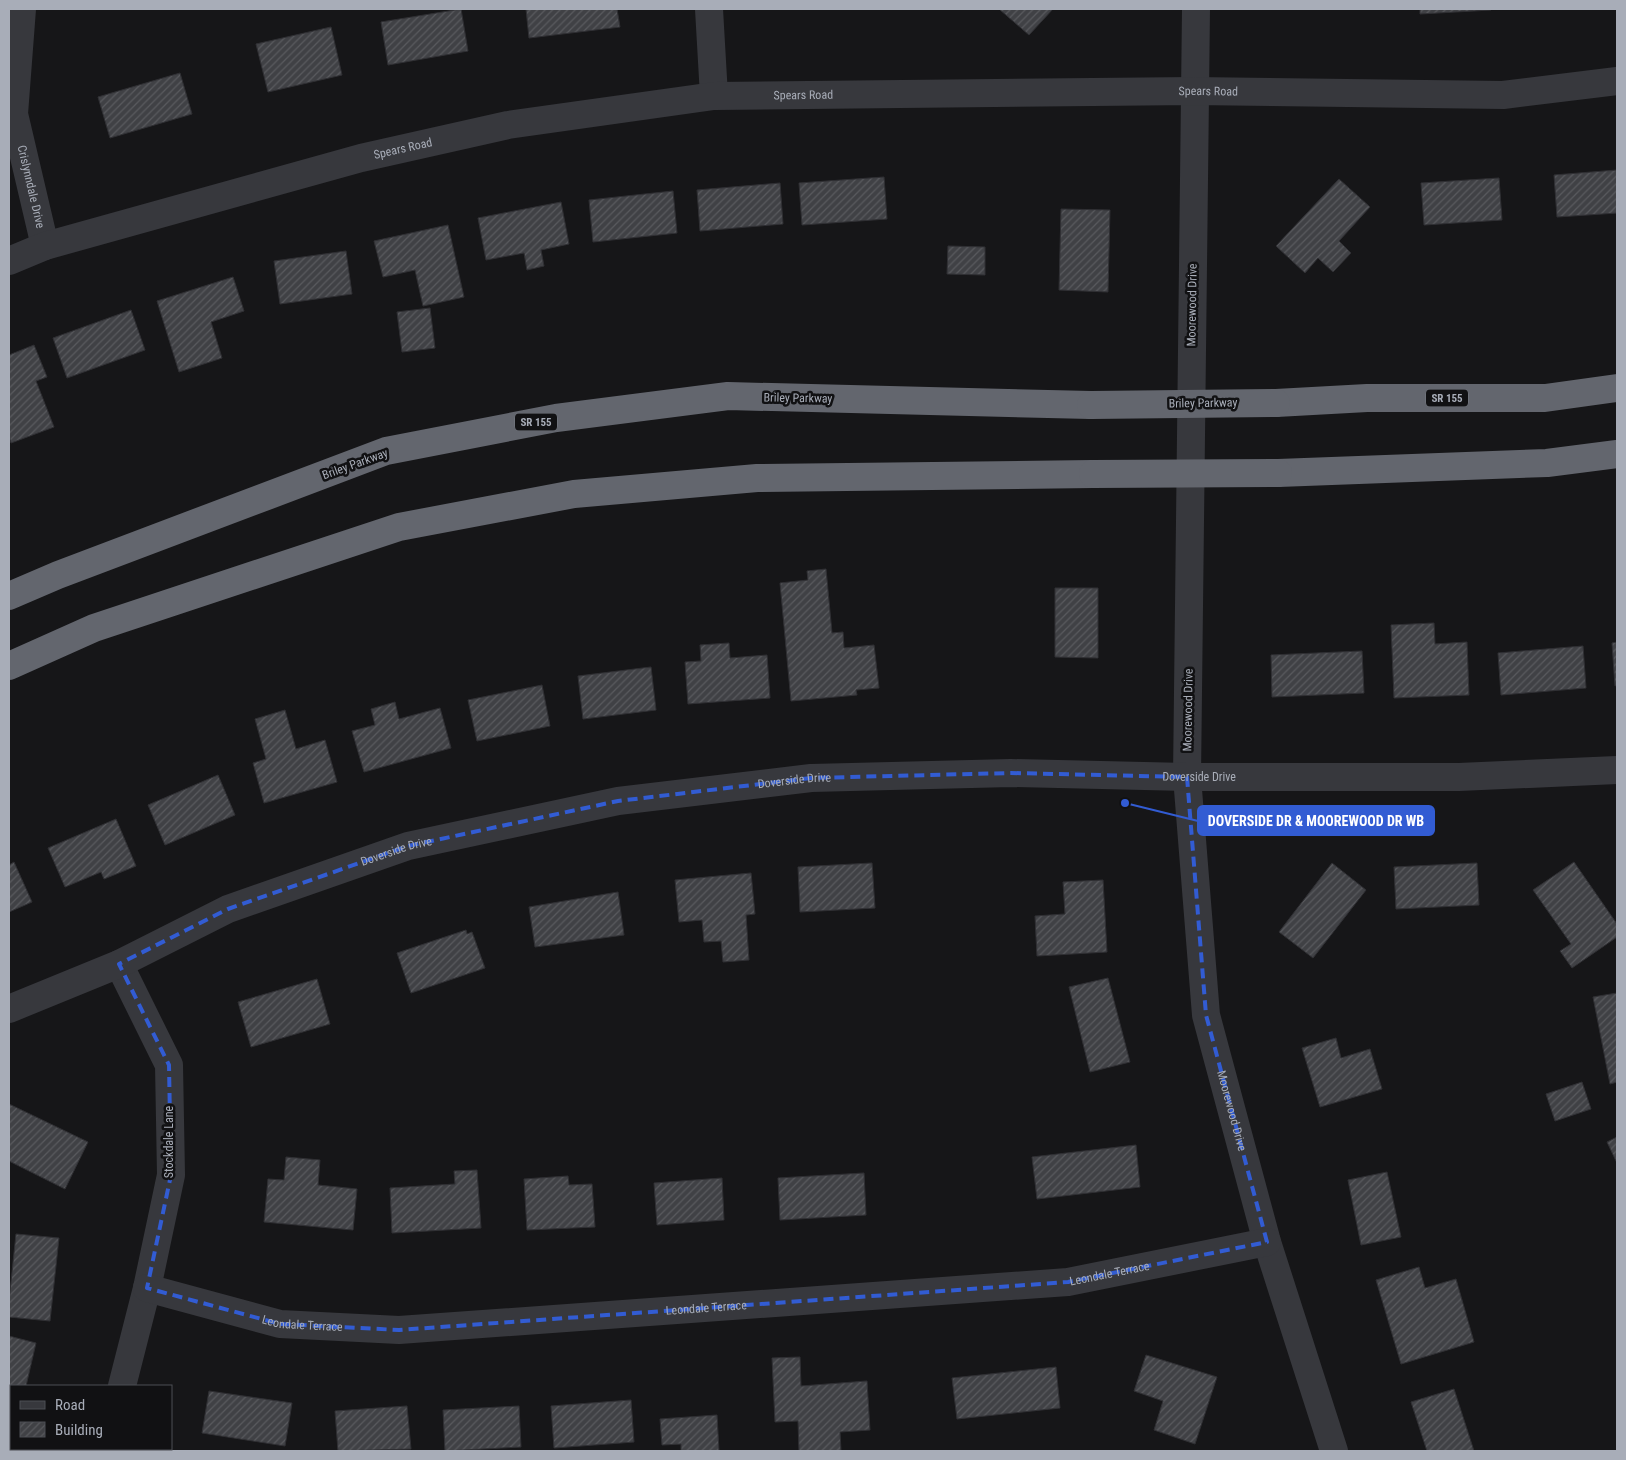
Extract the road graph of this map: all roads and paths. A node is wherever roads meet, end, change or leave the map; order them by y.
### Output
1 (22, 9) edge
2 (709, 9) edge
3 (1196, 9) edge
4 (1617, 81) edge
5 (1194, 91) junction
6 (714, 96) junction
7 (46, 246) junction
8 (9, 262) edge
9 (1617, 388) edge
10 (1617, 454) edge
11 (9, 596) edge
12 (9, 666) edge
13 (1617, 770) edge
14 (1187, 777) junction
15 (119, 964) junction
16 (9, 1009) edge
17 (1267, 1242) junction
18 (146, 1288) junction
19 (122, 1385) edge
20 (1334, 1451) edge

1 - 7 street, Crislynndale Drive
2 - 6 street
3 - 5 street, Moorewood Drive
4 - 5 street, Spears Road
5 - 6 street, Spears Road
5 - 14 street, Moorewood Drive
6 - 7 street, Spears Road
7 - 8 street, Spears Road
9 - 11 highway, Briley Parkway / SR 155, bridge
10 - 12 highway, bridge
13 - 14 street, Doverside Drive
14 - 15 street, Doverside Drive
14 - 17 street, Moorewood Drive
15 - 16 street, Doverside Drive
15 - 18 street, Stockdale Lane
17 - 18 street, Leondale Terrace
17 - 20 street, Moorewood Drive
18 - 19 street, Stockdale Lane

